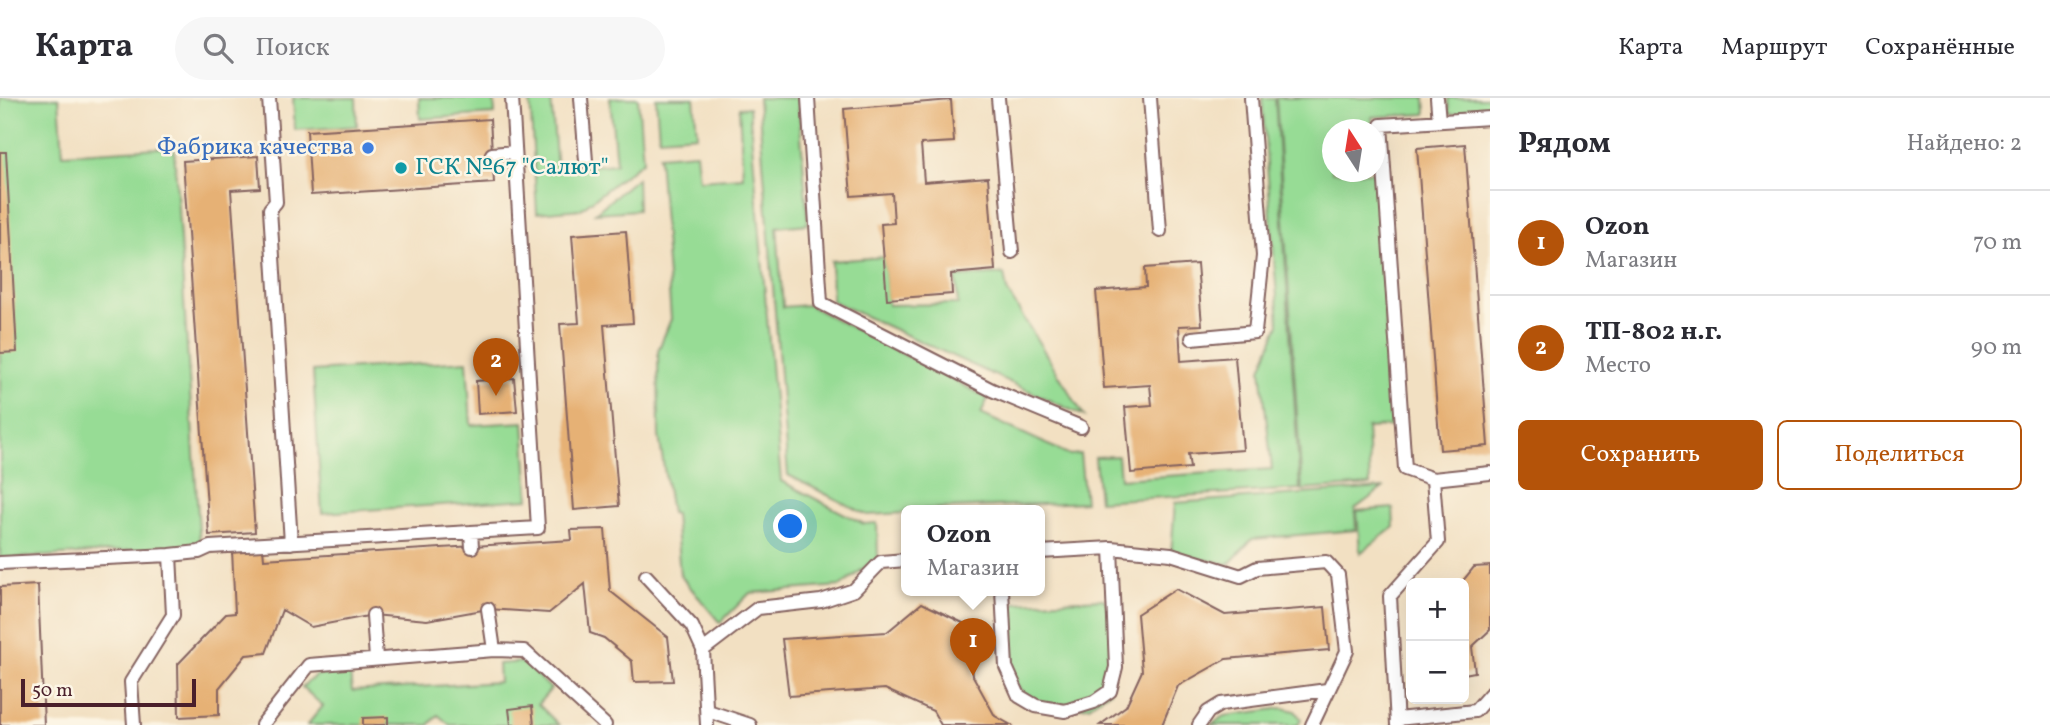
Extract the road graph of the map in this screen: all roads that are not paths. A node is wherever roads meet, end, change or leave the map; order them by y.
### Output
1 (269, 98) edge
2 (512, 98) edge
3 (581, 98) edge
4 (808, 98) edge
5 (998, 98) edge
6 (1150, 98) edge
7 (1251, 98) edge
8 (1437, 98) edge
9 (1490, 118) edge
10 (1439, 121) junction
11 (515, 152) junction
12 (492, 154) dead end
13 (586, 161) dead end
14 (1160, 231) dead end
15 (1012, 252) dead end
16 (1192, 338) dead end
17 (1081, 427) dead end
18 (1490, 473) edge
19 (1433, 479) junction
20 (471, 532) junction
21 (356, 539) junction
22 (291, 542) junction
23 (472, 547) dead end
24 (1111, 548) junction
25 (1045, 552) edge
26 (356, 554) dead end
27 (170, 555) junction
28 (901, 560) edge
29 (0, 563) edge
30 (646, 576) dead end
31 (1002, 596) edge
32 (488, 608) dead end
33 (373, 615) dead end
34 (494, 650) junction
35 (703, 650) junction
36 (376, 659) junction
37 (1327, 690) junction
38 (1490, 694) edge
39 (708, 711) junction
40 (1397, 722) edge
41 (134, 725) edge
42 (262, 725) edge
43 (605, 725) edge
44 (707, 725) edge
45 (750, 725) edge
46 (1199, 725) edge
47 (1312, 725) edge

1 - 22 lane
2 - 11 lane
3 - 13 lane
4 - 17 lane
5 - 15 lane
6 - 14 lane
7 - 16 lane
8 - 10 lane
9 - 10 lane
10 - 19 lane
11 - 12 lane
11 - 20 lane
18 - 19 lane
19 - 40 lane
20 - 21 lane
20 - 23 lane
21 - 22 lane
21 - 26 lane
22 - 27 lane
24 - 25 lane
24 - 31 lane
24 - 37 lane
27 - 29 lane
27 - 41 lane
28 - 35 lane
30 - 35 lane
32 - 34 lane
33 - 36 lane
34 - 36 lane
34 - 43 lane
35 - 39 lane
36 - 42 lane
37 - 46 lane
37 - 47 lane
38 - 40 lane
39 - 44 lane
39 - 45 lane

